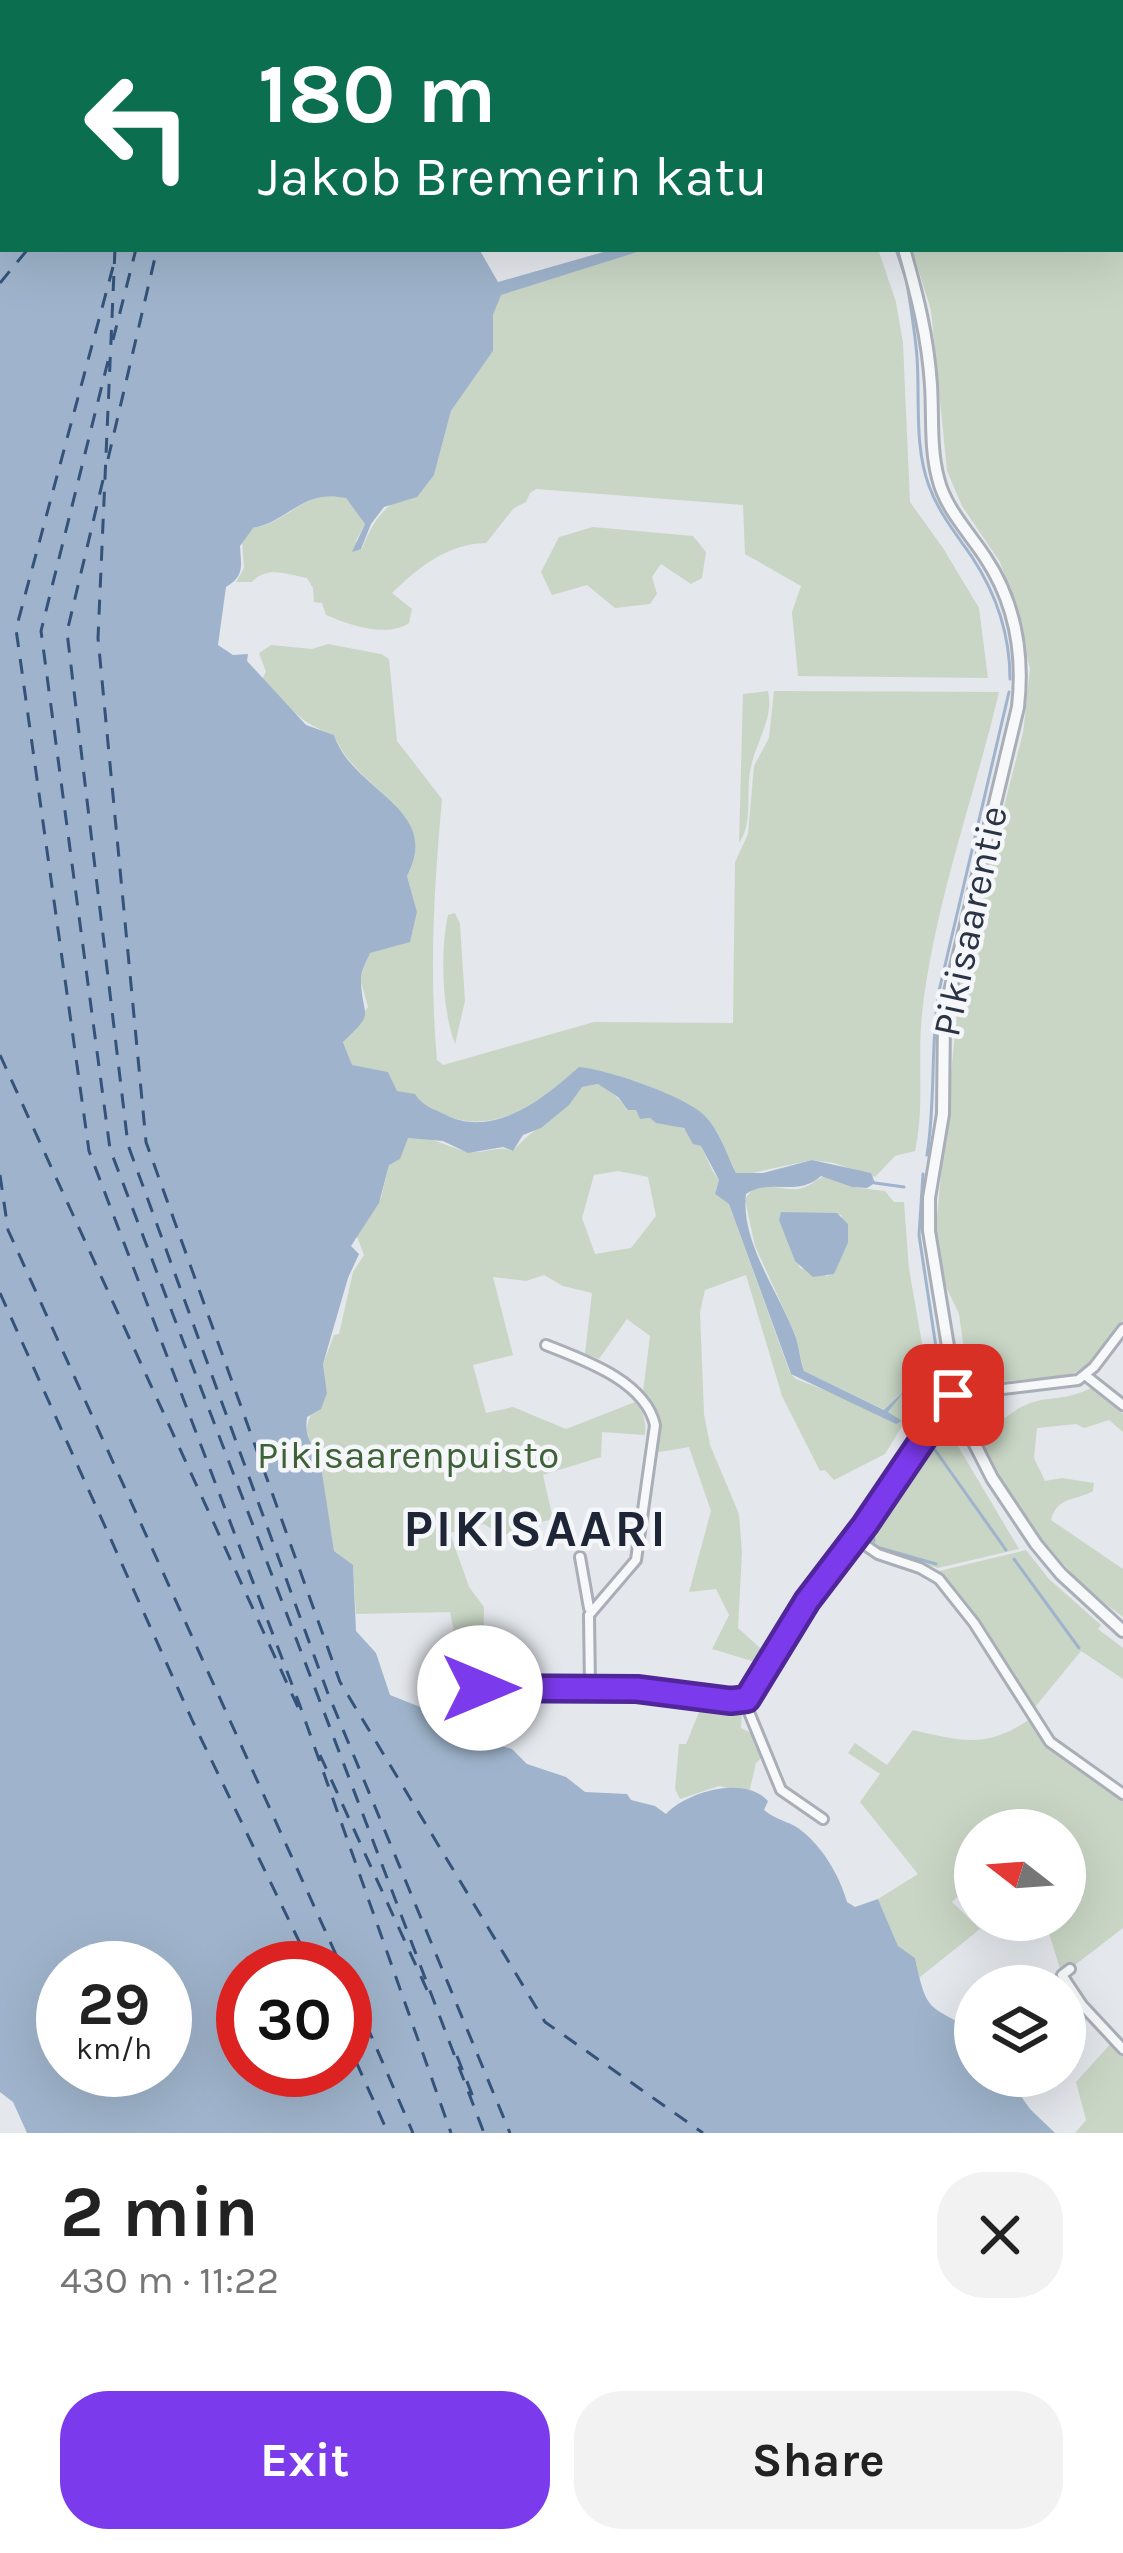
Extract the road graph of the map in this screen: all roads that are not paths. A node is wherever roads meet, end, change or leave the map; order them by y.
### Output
1 (905, 252) edge
2 (1123, 1329) edge
3 (546, 1345) dead end
4 (1085, 1376) junction
5 (953, 1395) junction
6 (1123, 1405) edge
7 (855, 1538) junction
8 (580, 1557) dead end
9 (589, 1615) junction
10 (1123, 1631) edge
11 (480, 1688) dead end
12 (590, 1688) junction
13 (743, 1700) junction
14 (1123, 1794) edge
15 (823, 1819) dead end
16 (1086, 2009) edge
17 (1123, 2049) edge

1 - 5 street, Pikisaarentie
2 - 4 street
3 - 9 street
4 - 5 street
4 - 6 street
5 - 7 street
5 - 10 street, Pikisaarentie
7 - 13 street
7 - 14 street
8 - 9 street
9 - 12 street
11 - 12 street
12 - 13 street
13 - 15 street
16 - 17 street

